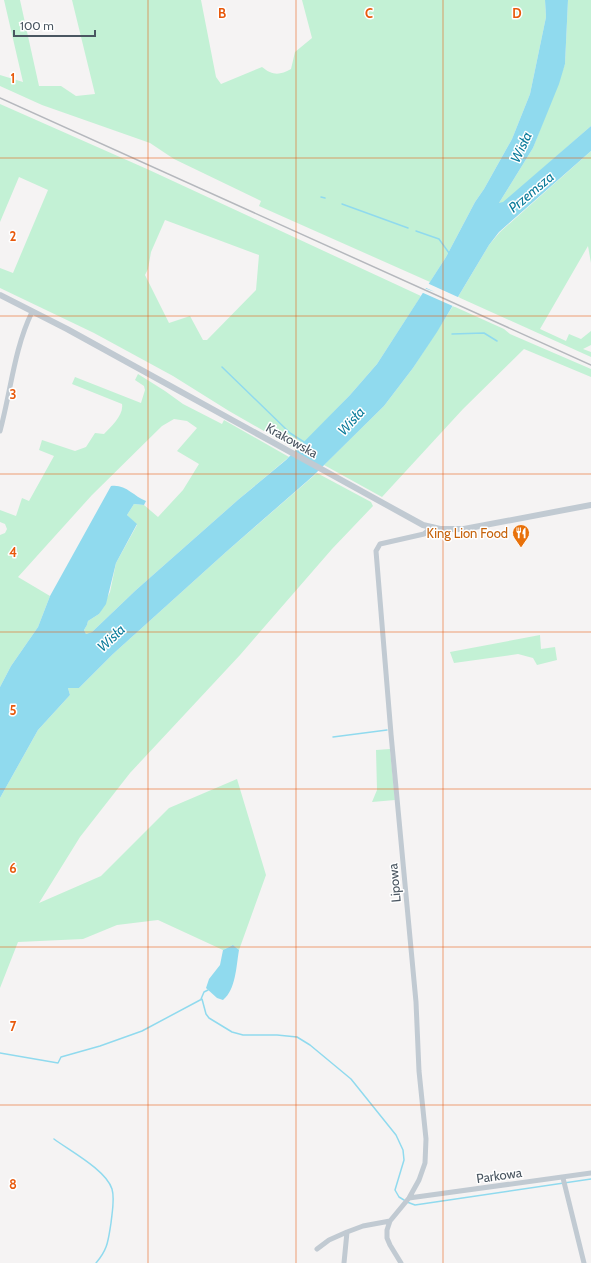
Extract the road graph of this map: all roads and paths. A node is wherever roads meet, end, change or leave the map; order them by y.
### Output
1 (0, 295) edge
2 (32, 312) junction
3 (0, 431) edge
4 (591, 505) edge
5 (432, 527) junction
6 (591, 1173) edge
7 (564, 1181) junction
8 (409, 1198) junction
9 (390, 1220) junction
10 (347, 1232) junction
11 (317, 1248) dead end
12 (344, 1263) edge
13 (401, 1263) edge
14 (584, 1263) edge

1 - 2 street, Krakowska
2 - 3 street
2 - 5 street, Krakowska
4 - 5 street, Krakowska
5 - 8 street, Lipowa
6 - 7 street, Parkowa
7 - 8 street, Parkowa
7 - 14 street
8 - 9 street, Lipowa
9 - 10 street
9 - 13 street
10 - 11 street
10 - 12 street

